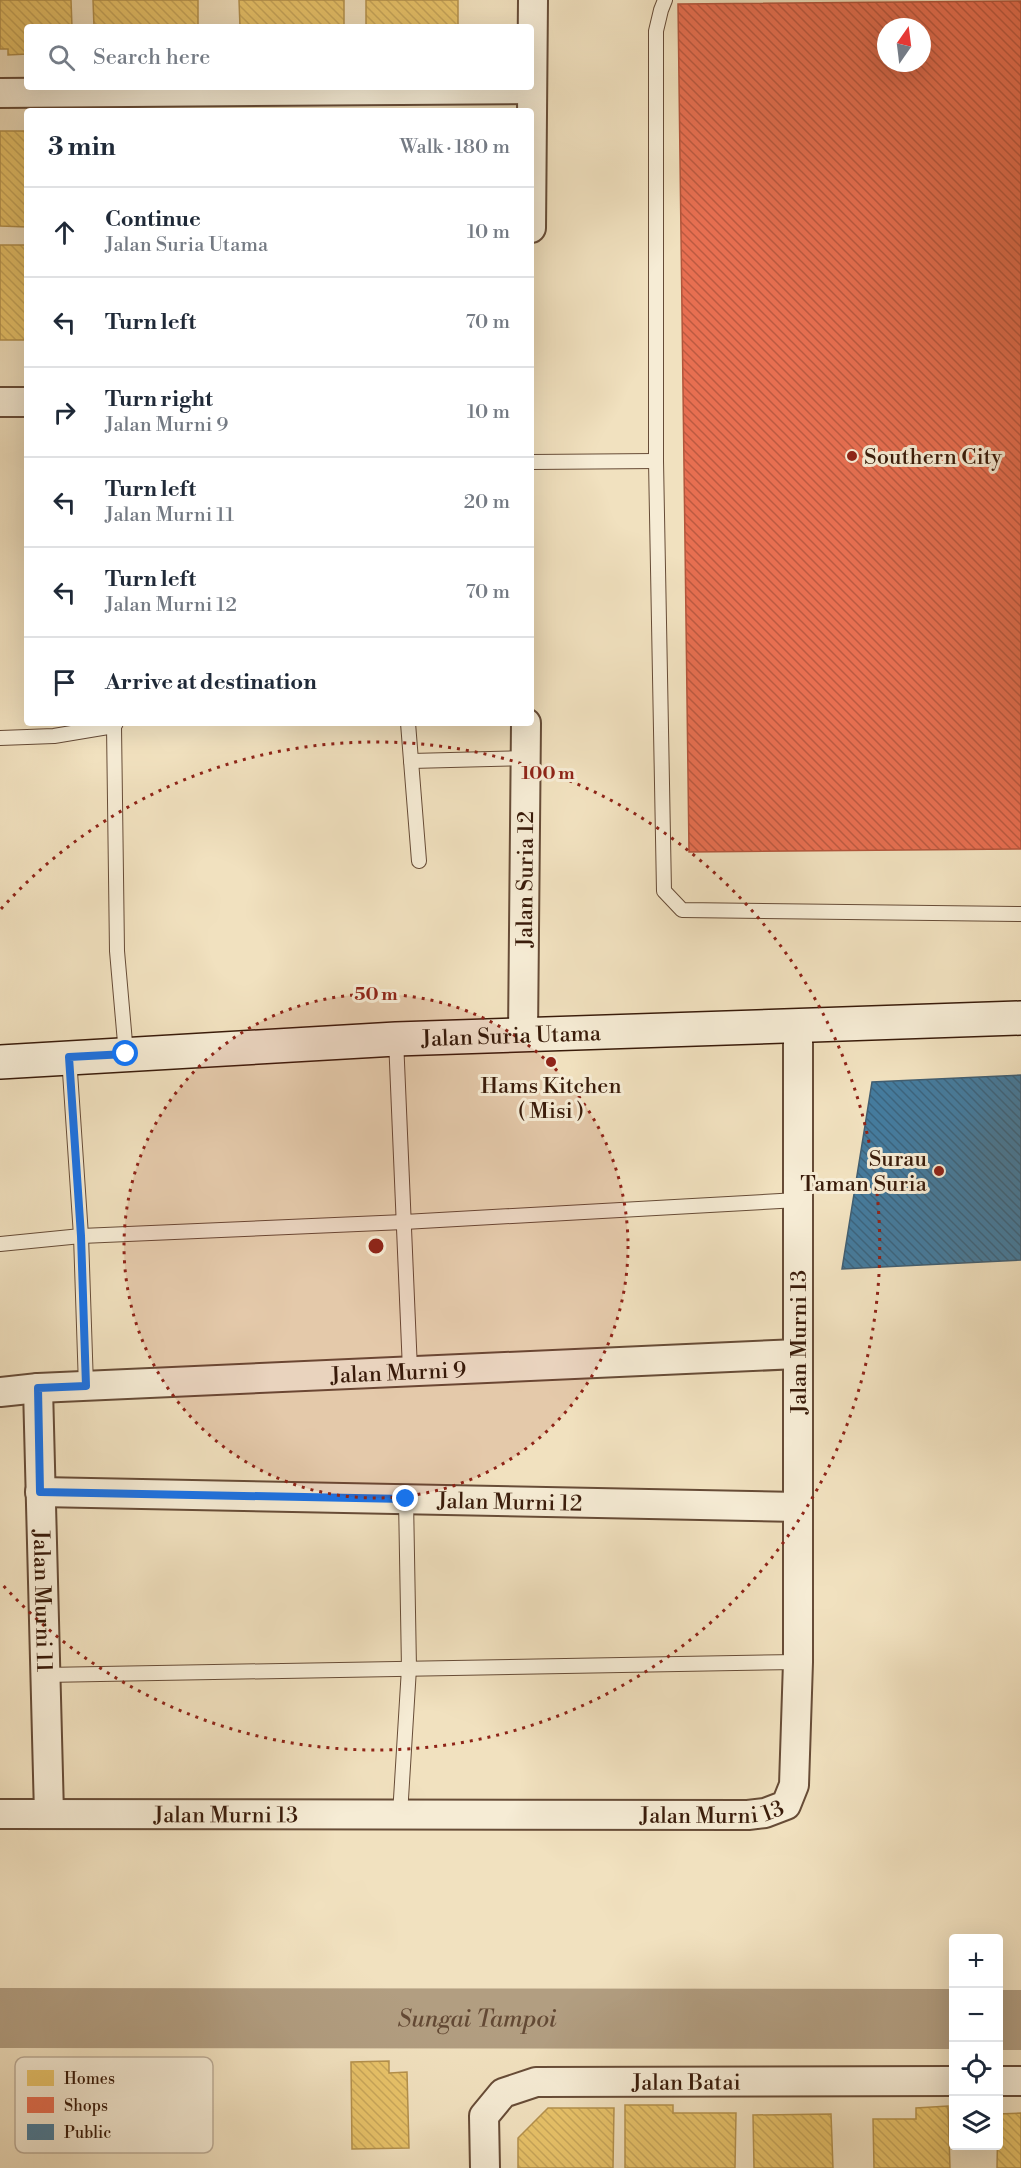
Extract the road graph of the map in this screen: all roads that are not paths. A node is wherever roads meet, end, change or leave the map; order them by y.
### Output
1 (533, 0) edge
2 (666, 0) edge
3 (533, 24) edge
4 (399, 90) edge
5 (532, 90) edge
6 (0, 93) edge
7 (532, 108) edge
8 (0, 402) edge
9 (24, 402) edge
10 (534, 462) edge
11 (656, 462) junction
12 (109, 726) edge
13 (115, 726) edge
14 (408, 726) edge
15 (526, 726) edge
16 (0, 738) edge
17 (526, 758) junction
18 (411, 761) junction
19 (420, 861) dead end
20 (1021, 914) edge
21 (1021, 1018) edge
22 (798, 1026) junction
23 (523, 1035) junction
24 (396, 1040) junction
25 (126, 1054) junction
26 (69, 1057) junction
27 (0, 1062) edge
28 (798, 1200) junction
29 (404, 1222) junction
30 (81, 1236) junction
31 (0, 1244) edge
32 (798, 1354) junction
33 (410, 1370) junction
34 (86, 1386) junction
35 (38, 1388) junction
36 (0, 1392) edge
37 (40, 1492) junction
38 (406, 1499) junction
39 (798, 1507) junction
40 (798, 1662) junction
41 (409, 1668) junction
42 (44, 1675) junction
43 (0, 1814) edge
44 (49, 1814) junction
45 (400, 1815) junction
46 (949, 2081) edge
47 (1003, 2081) edge
48 (1021, 2081) edge
49 (485, 2168) edge

1 - 3 street
2 - 11 lane
4 - 6 street
5 - 7 street
8 - 9 street
10 - 11 lane
11 - 20 lane
12 - 16 lane
13 - 25 lane
14 - 18 lane
15 - 17 street, Jalan Suria 12
17 - 18 lane
17 - 23 street, Jalan Suria 12
18 - 19 lane
21 - 22 main road, Jalan Suria Utama
22 - 23 main road, Jalan Suria Utama
22 - 28 street, Jalan Murni 13
23 - 24 main road, Jalan Suria Utama
24 - 25 main road, Jalan Suria Utama
24 - 29 lane
25 - 26 main road, Jalan Suria Utama
26 - 27 main road, Jalan Suria Utama
26 - 30 lane
28 - 29 lane
28 - 32 street, Jalan Murni 13
29 - 30 lane
29 - 33 lane
30 - 31 lane
30 - 34 lane
32 - 33 street, Jalan Murni 9
32 - 39 street, Jalan Murni 13
33 - 34 street, Jalan Murni 9
34 - 35 street, Jalan Murni 9
35 - 36 street, Jalan Murni 9
35 - 37 street, Jalan Murni 11
37 - 38 street, Jalan Murni 12
37 - 42 street, Jalan Murni 11
38 - 39 street, Jalan Murni 12
38 - 41 lane
39 - 40 street, Jalan Murni 13
40 - 41 lane
40 - 45 street, Jalan Murni 13
41 - 42 lane
41 - 45 lane
42 - 44 street, Jalan Murni 11
43 - 44 street, Jalan Murni 13
44 - 45 street, Jalan Murni 13
46 - 49 street, Jalan Batai
47 - 48 street

